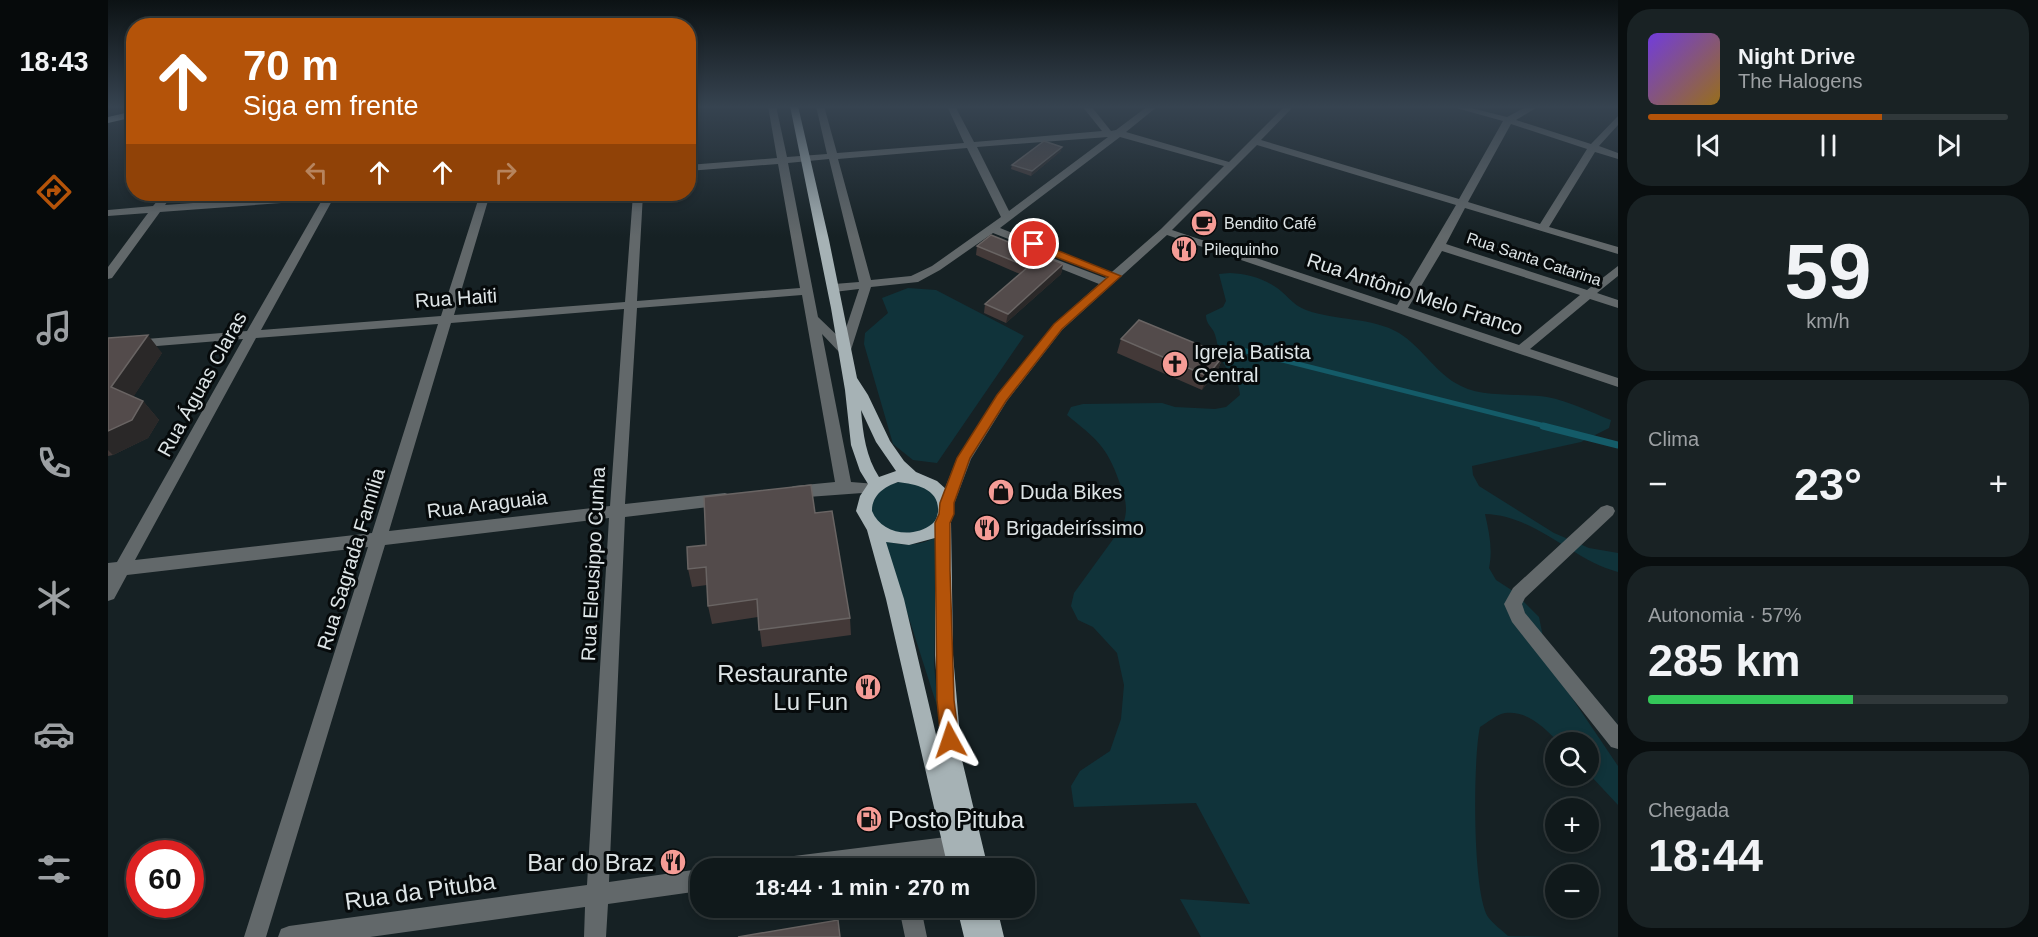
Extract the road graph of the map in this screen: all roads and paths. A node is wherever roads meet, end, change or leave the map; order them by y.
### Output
1 (781, 150) edge
2 (804, 150) edge
3 (832, 150) edge
4 (920, 150) edge
5 (973, 150) edge
6 (1092, 150) edge
7 (1174, 150) edge
8 (1246, 150) edge
9 (1284, 150) edge
10 (1492, 150) edge
11 (1591, 150) edge
12 (1601, 150) edge
13 (834, 156) junction
14 (1618, 156) edge
15 (806, 158) junction
16 (783, 160) junction
17 (1230, 165) junction
18 (696, 167) edge
19 (164, 201) edge
20 (244, 201) edge
21 (326, 201) edge
22 (483, 201) edge
23 (637, 201) edge
24 (1463, 204) junction
25 (159, 208) junction
26 (108, 213) edge
27 (1007, 218) junction
28 (1544, 228) junction
29 (989, 231) junction
30 (1165, 231) junction
31 (1439, 246) junction
32 (1618, 250) edge
33 (1618, 270) edge
34 (108, 275) edge
35 (1111, 280) junction
36 (866, 285) junction
37 (834, 288) junction
38 (808, 291) junction
39 (1588, 294) junction
40 (629, 304) junction
41 (1618, 304) edge
42 (1401, 309) junction
43 (446, 318) junction
44 (813, 319) junction
45 (252, 333) junction
46 (108, 346) edge
47 (845, 350) junction
48 (1521, 350) junction
49 (851, 378) junction
50 (1618, 383) edge
51 (910, 476) junction
52 (874, 486) junction
53 (844, 487) junction
54 (784, 493) edge
55 (736, 498) edge
56 (947, 503) junction
57 (617, 511) junction
58 (1607, 511) dead end
59 (943, 523) junction
60 (874, 528) junction
61 (380, 538) junction
62 (116, 568) edge
63 (108, 594) edge
64 (1618, 740) edge
65 (954, 847) junction
66 (913, 858) edge
67 (957, 858) edge
68 (975, 858) edge
69 (690, 881) edge
70 (596, 894) junction
71 (912, 918) edge
72 (970, 918) edge
73 (988, 918) edge
74 (255, 937) edge
75 (290, 937) edge
76 (595, 937) edge
77 (916, 937) edge
78 (975, 937) edge
79 (993, 937) edge

1 - 16 street
2 - 15 main road
3 - 13 street
4 - 13 street
5 - 27 street
6 - 27 street
7 - 17 street
8 - 17 street
9 - 24 street
10 - 24 street
11 - 28 street
12 - 14 street
13 - 15 street
13 - 36 street
15 - 16 street
15 - 37 main road
16 - 18 street
16 - 38 street
17 - 30 street
19 - 25 street
20 - 25 street
21 - 45 street, Rua Águas Claras
22 - 43 street, Rua Sagrada Família
23 - 40 street, Rua Eleusippo Cunha
24 - 28 street
24 - 31 street
25 - 26 street
25 - 34 street
27 - 29 street
28 - 32 street
29 - 35 street
29 - 36 street
30 - 35 street
30 - 42 street, Rua Antônio Melo Franco
31 - 39 street, Rua Santa Catarina
31 - 42 street
33 - 39 street
35 - 56 street
36 - 37 street
36 - 47 street
37 - 47 main road
38 - 40 street, Rua Haiti
38 - 44 street
39 - 41 street, Rua Santa Catarina
39 - 48 street
40 - 43 street, Rua Haiti
40 - 57 street, Rua Eleusippo Cunha
42 - 48 street, Rua Antônio Melo Franco
43 - 45 street, Rua Haiti
43 - 61 street, Rua Sagrada Família
44 - 47 street
44 - 53 street
45 - 46 street, Rua Haiti
45 - 62 street, Rua Águas Claras
47 - 49 main road
48 - 50 street, Rua Antônio Melo Franco
49 - 51 main road
49 - 52 main road
51 - 52 main road
51 - 56 main road
52 - 53 street
52 - 60 main road
53 - 54 street
55 - 57 street, Rua Araguaia
56 - 59 main road
57 - 61 street, Rua Araguaia
57 - 70 street, Rua Eleusippo Cunha
58 - 64 street
59 - 60 main road
59 - 68 main road
60 - 65 main road
61 - 62 street, Rua Araguaia
61 - 74 street, Rua Sagrada Família
62 - 63 street, Rua Águas Claras
65 - 66 street
65 - 67 main road
69 - 70 street, Rua da Pituba
70 - 75 street, Rua da Pituba
70 - 76 street, Rua Eleusippo Cunha
71 - 77 street
72 - 78 main road
73 - 79 main road

